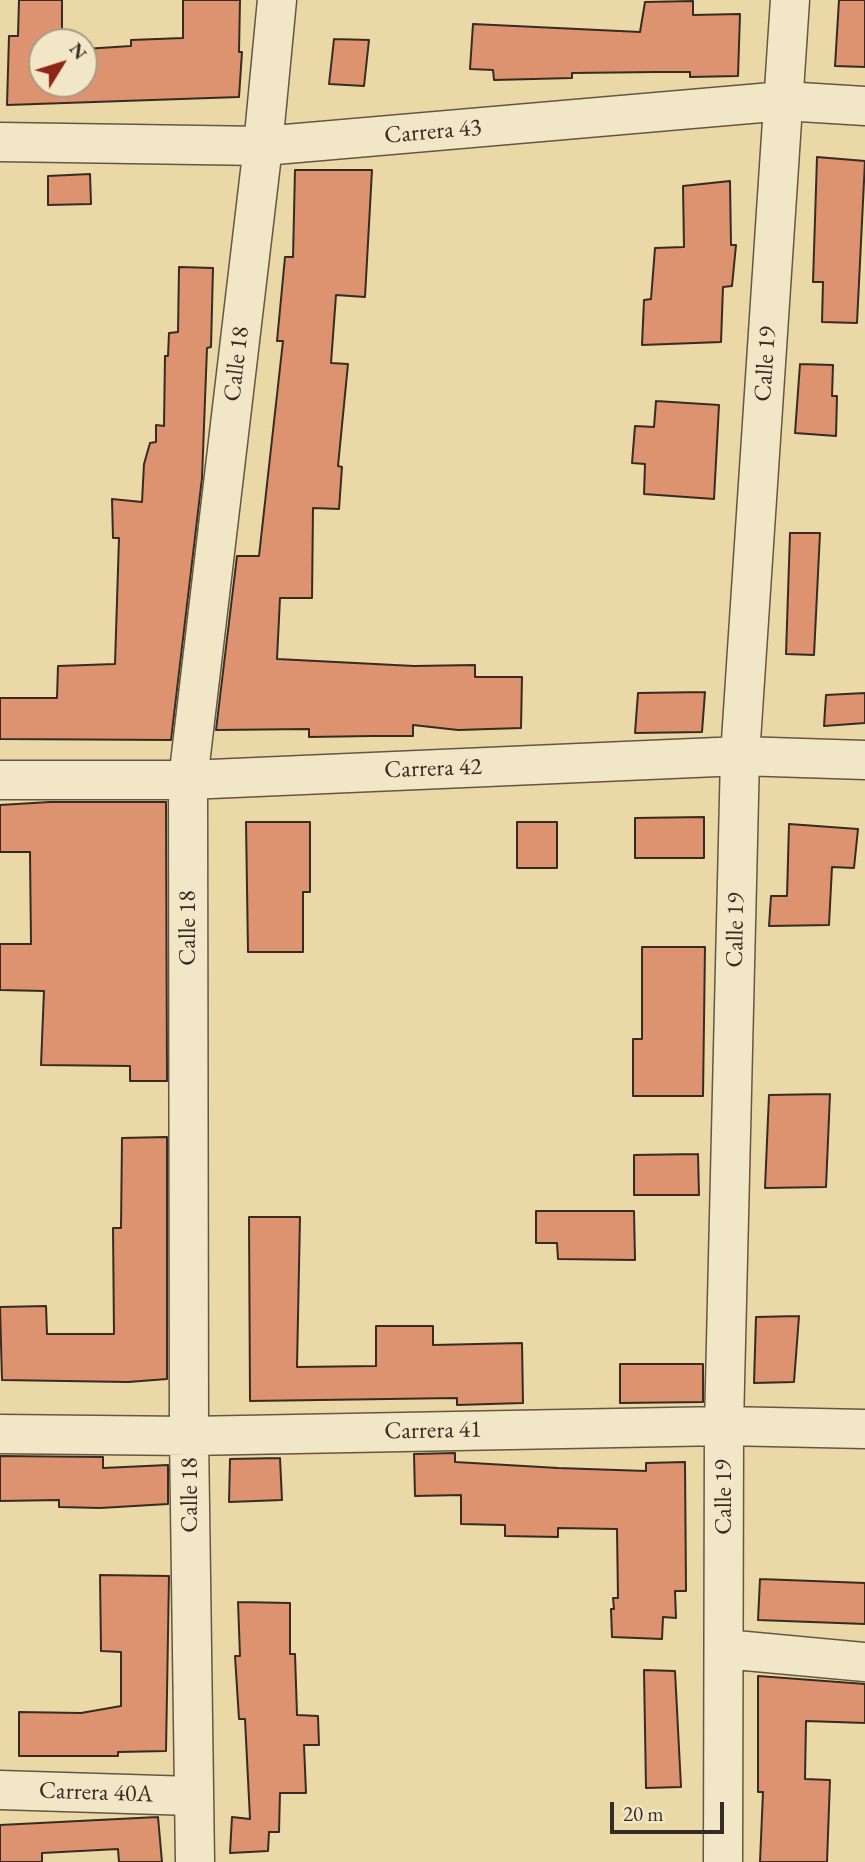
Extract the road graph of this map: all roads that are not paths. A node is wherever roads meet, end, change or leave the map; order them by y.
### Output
1 (277, 0) edge
2 (790, 0) edge
3 (783, 101) junction
4 (865, 106) edge
5 (0, 142) edge
6 (263, 146) junction
7 (740, 756) junction
8 (865, 760) edge
9 (0, 780) edge
10 (188, 780) junction
11 (724, 1426) junction
12 (865, 1429) edge
13 (0, 1434) edge
14 (189, 1436) junction
15 (724, 1648) junction
16 (865, 1662) edge
17 (0, 1790) edge
18 (192, 1796) junction
19 (195, 1862) edge
20 (723, 1862) edge

1 - 6 street, Calle 18
2 - 3 street, Calle 19
3 - 4 street, Carrera 43
3 - 6 street, Carrera 43
3 - 7 street, Calle 19
5 - 6 street, Carrera 43
6 - 10 street, Calle 18
7 - 8 street, Carrera 42
7 - 10 street, Carrera 42
7 - 11 street, Calle 19
9 - 10 street, Carrera 42
10 - 14 street, Calle 18
11 - 12 street, Carrera 41
11 - 14 street, Carrera 41
11 - 15 street, Calle 19
13 - 14 street, Carrera 41
14 - 18 street, Calle 18
15 - 16 street
15 - 20 street, Calle 19
17 - 18 street, Carrera 40A
18 - 19 street, Calle 18

